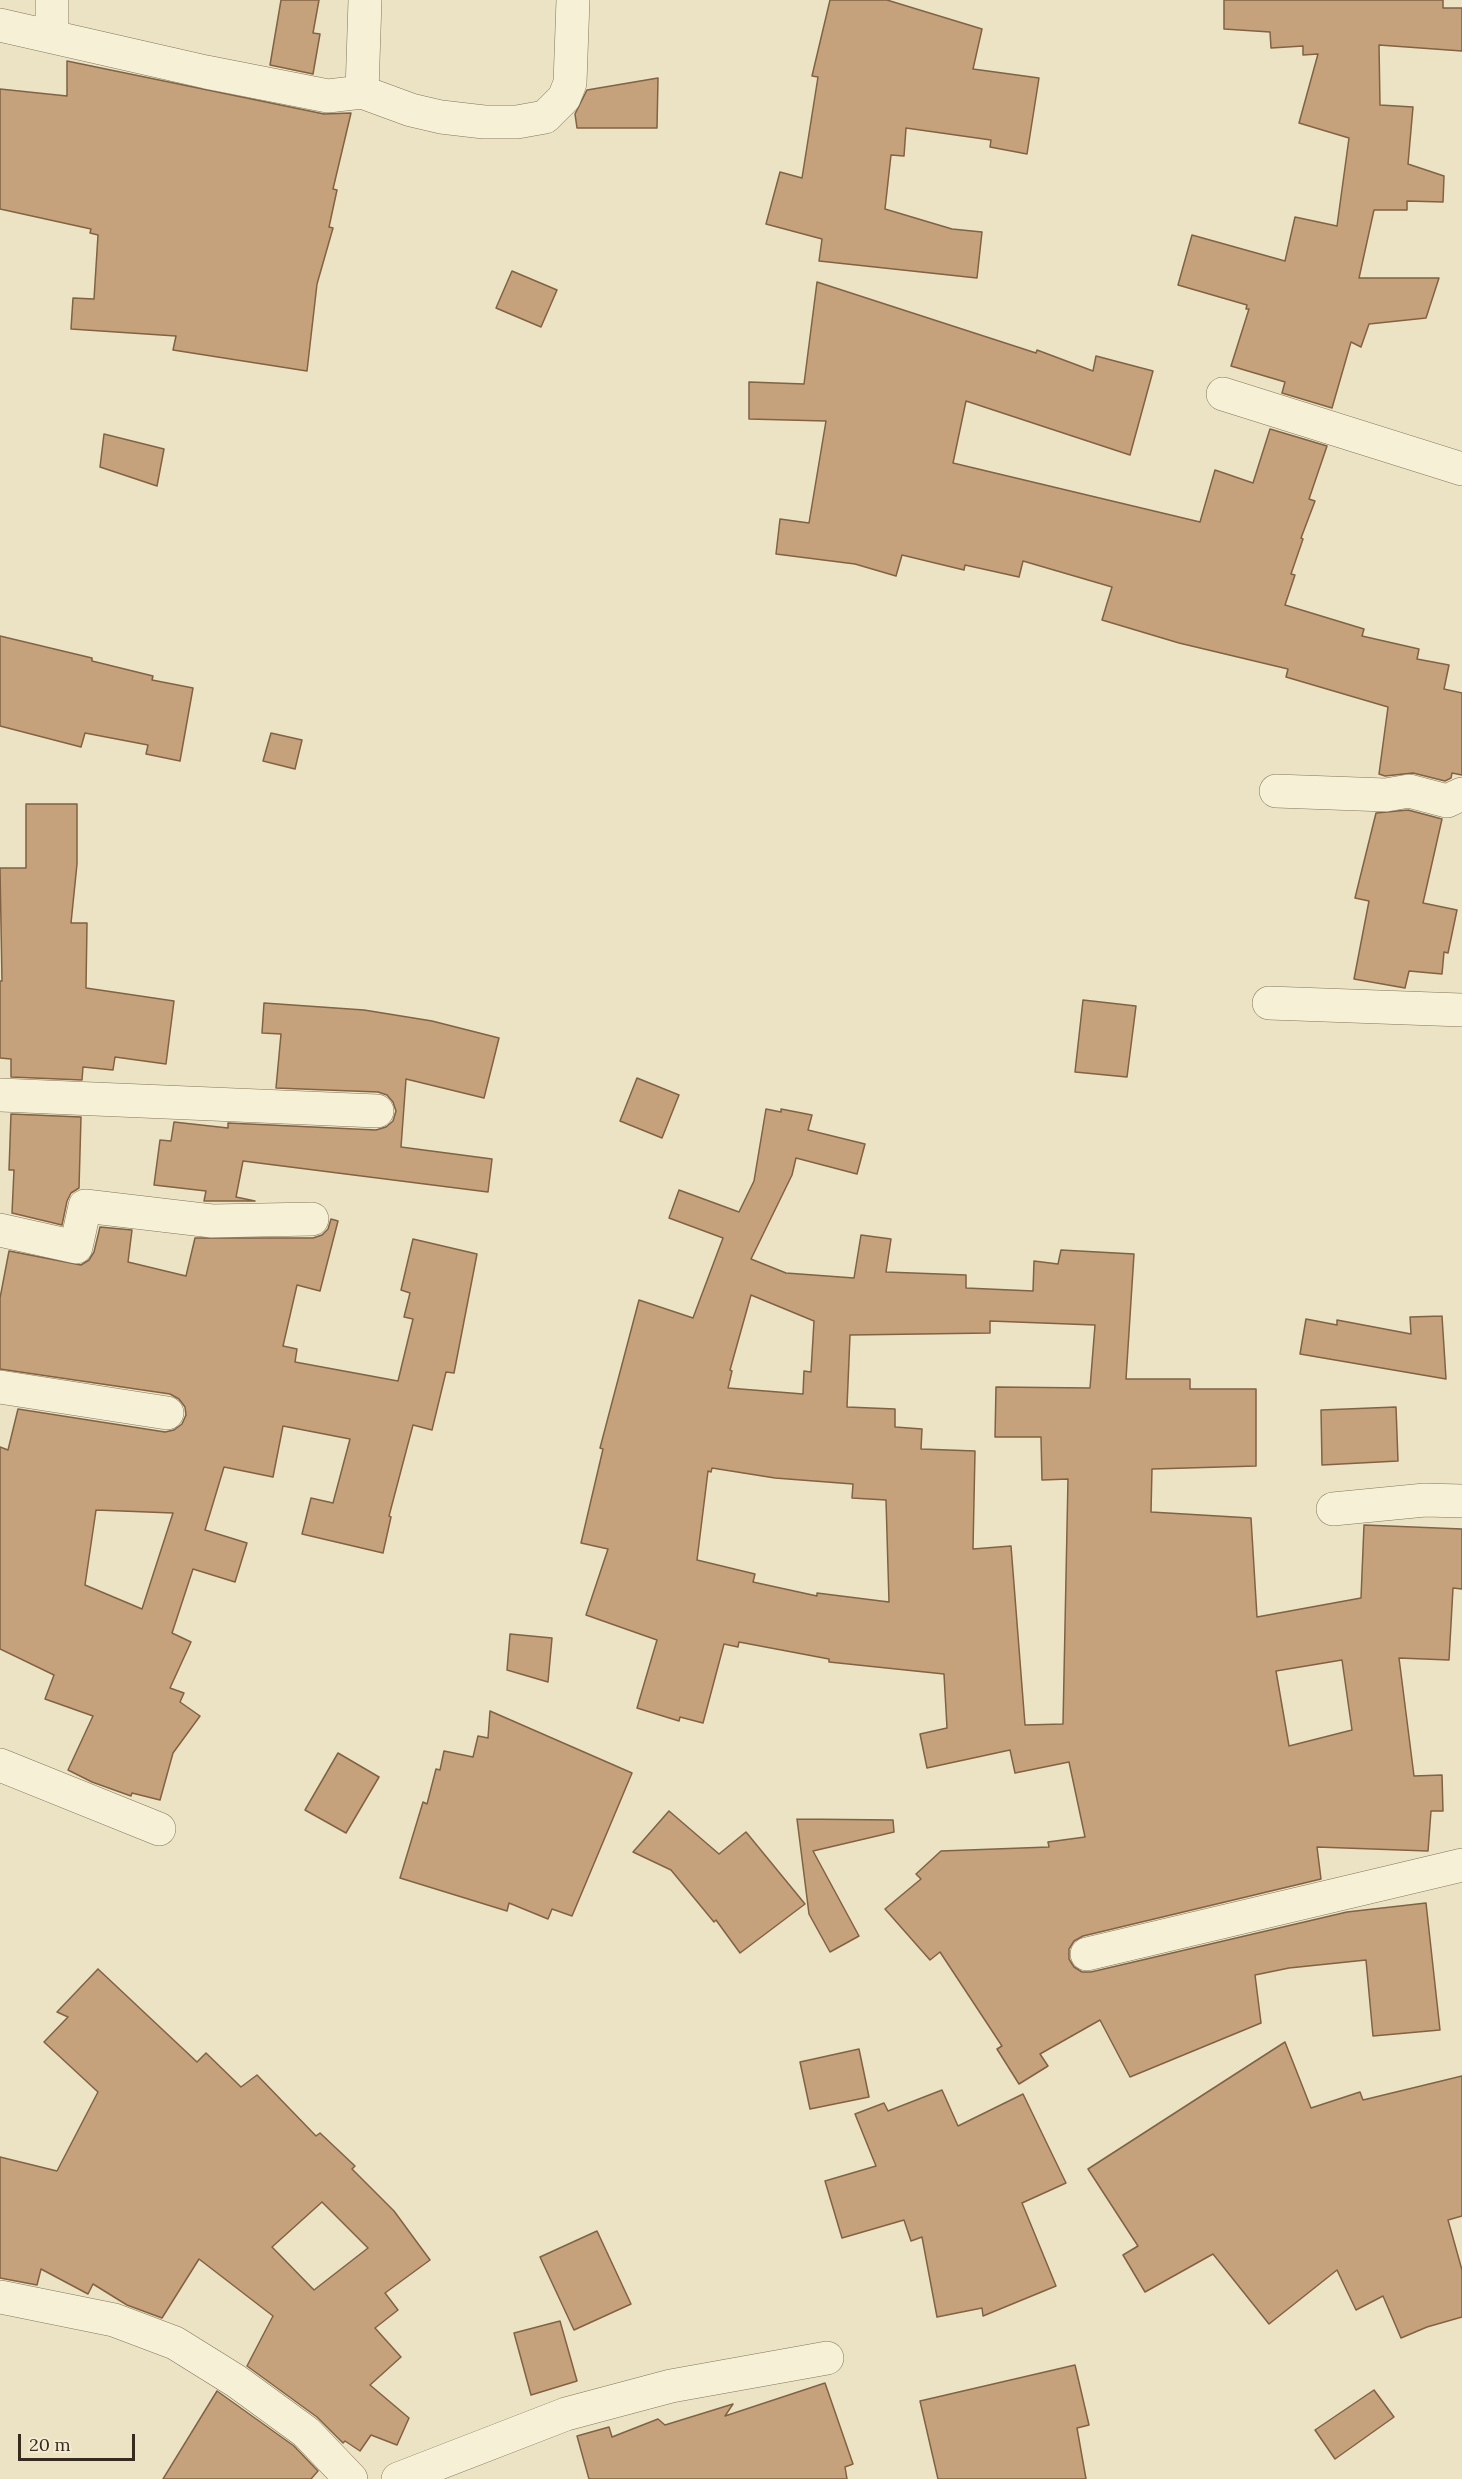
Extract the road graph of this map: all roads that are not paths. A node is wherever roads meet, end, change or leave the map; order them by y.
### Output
1 (52, 0) edge
2 (365, 0) edge
3 (573, 0) edge
4 (0, 25) edge
5 (52, 37) junction
6 (362, 92) junction
7 (1223, 394) dead end
8 (1462, 469) edge
9 (1276, 791) dead end
10 (1462, 794) edge
11 (1269, 1003) dead end
12 (1462, 1010) edge
13 (0, 1095) edge
14 (377, 1111) dead end
15 (312, 1219) dead end
16 (0, 1230) edge
17 (0, 1387) edge
18 (167, 1413) dead end
19 (1462, 1501) edge
20 (1333, 1509) dead end
21 (0, 1765) edge
22 (159, 1829) dead end
23 (1462, 1865) edge
24 (1087, 1954) dead end
25 (0, 2297) edge
26 (826, 2358) dead end
27 (351, 2479) edge
28 (398, 2479) edge

1 - 5 street
2 - 6 street
3 - 6 street
4 - 5 street
5 - 6 street
7 - 8 street
9 - 10 street
11 - 12 street
13 - 14 street
15 - 16 street
17 - 18 street
19 - 20 street
21 - 22 street
23 - 24 street
25 - 27 street
26 - 28 street

